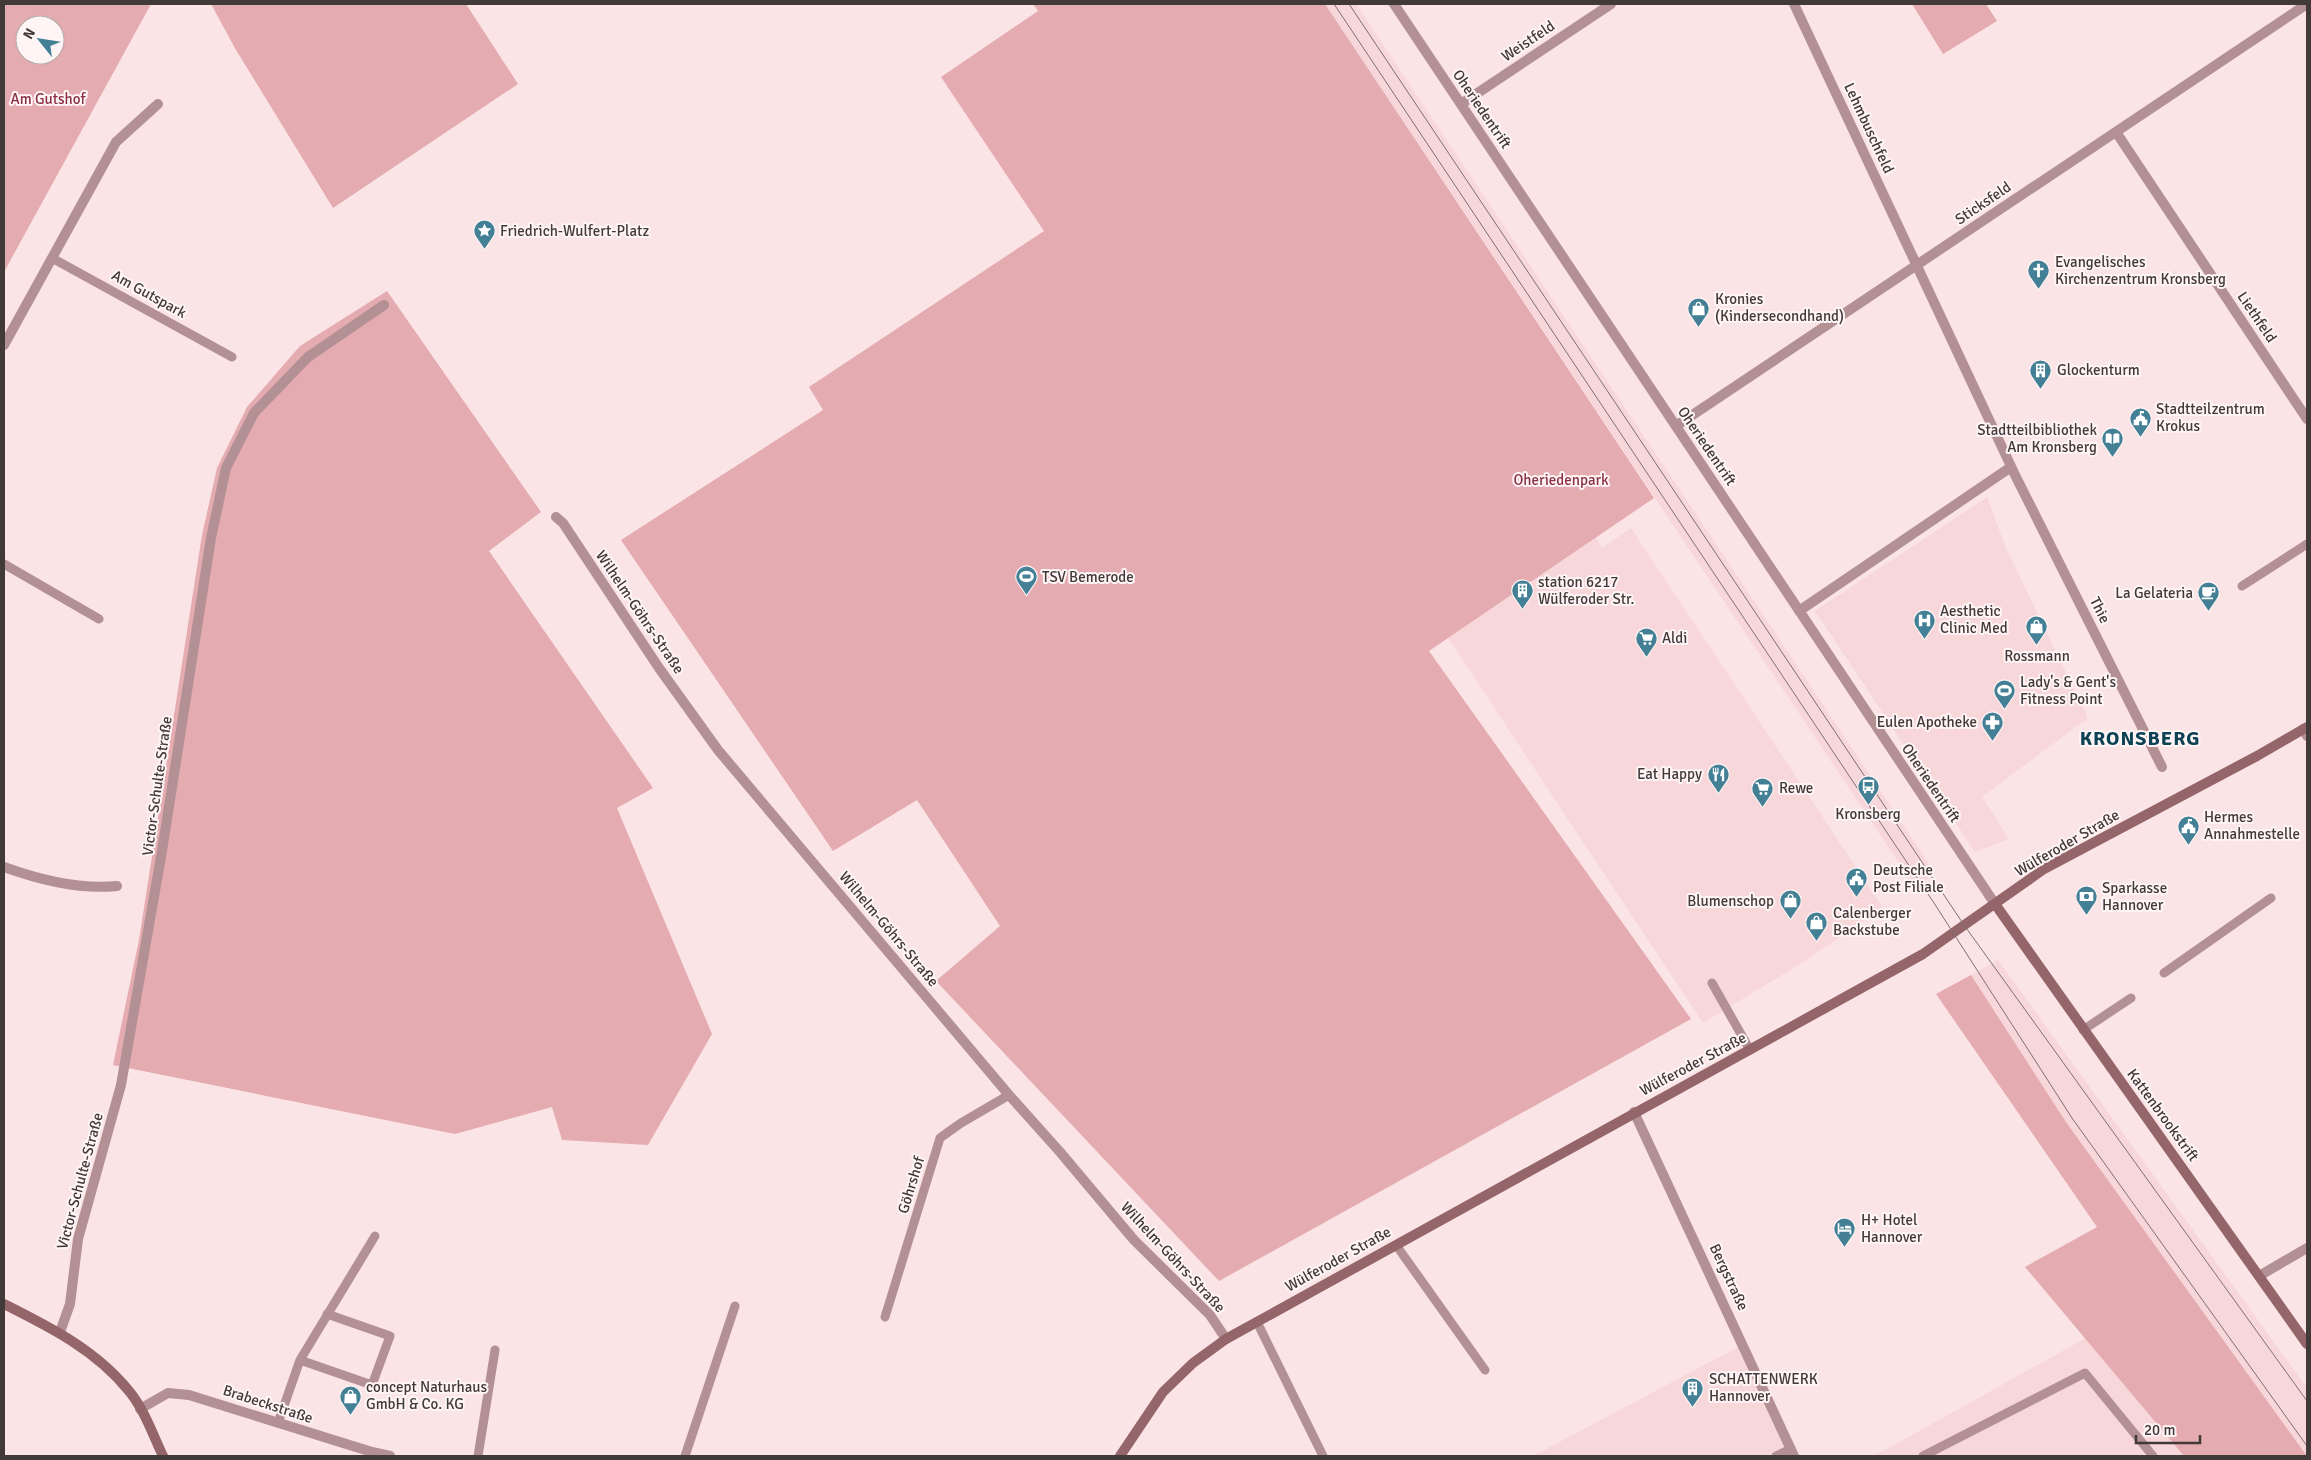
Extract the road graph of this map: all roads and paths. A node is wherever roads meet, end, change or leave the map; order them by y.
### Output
1 (1394, 4) edge
2 (1611, 4) edge
3 (1794, 4) edge
4 (2307, 4) edge
5 (158, 104) dead end
6 (1461, 104) junction
7 (2116, 132) junction
8 (52, 258) junction
9 (1918, 265) junction
10 (384, 305) dead end
11 (4, 345) edge
12 (232, 357) dead end
13 (2307, 419) edge
14 (1676, 426) junction
15 (2011, 466) junction
16 (556, 517) dead end
17 (2307, 544) edge
18 (4, 564) edge
19 (2242, 586) dead end
20 (1799, 611) junction
21 (99, 619) dead end
22 (2306, 731) edge
23 (2162, 767) dead end
24 (4, 867) edge
25 (117, 886) dead end
26 (2272, 898) dead end
27 (1995, 904) junction
28 (2164, 974) dead end
29 (1712, 983) dead end
30 (2130, 998) dead end
31 (2083, 1030) junction
32 (1750, 1050) junction
33 (1008, 1095) junction
34 (1634, 1112) junction
35 (375, 1236) dead end
36 (1396, 1245) junction
37 (2307, 1248) edge
38 (2259, 1276) junction
39 (4, 1304) edge
40 (735, 1306) dead end
41 (327, 1314) junction
42 (885, 1317) dead end
43 (1257, 1322) junction
44 (60, 1332) junction
45 (1226, 1339) junction
46 (2307, 1344) edge
47 (495, 1350) dead end
48 (300, 1360) junction
49 (1485, 1370) dead end
50 (140, 1408) junction
51 (278, 1424) junction
52 (1793, 1452) edge
53 (163, 1456) edge
54 (390, 1456) edge
55 (478, 1456) edge
56 (685, 1456) edge
57 (1120, 1456) edge
58 (1323, 1456) edge
59 (1776, 1456) edge
60 (1922, 1456) edge
61 (2153, 1456) edge

1 - 6 street, Oheriedentrift
2 - 6 street, Weistfeld
3 - 9 street, Lehmbuschfeld
4 - 7 street, Sticksfeld
5 - 8 street
6 - 14 street, Oheriedentrift
7 - 9 street, Sticksfeld
7 - 13 street, Liethfeld
8 - 11 street
8 - 12 lane, Am Gutspark
9 - 14 street, Sticksfeld
9 - 15 street, Thie
10 - 44 street, Victor-Schulte-Straße
14 - 20 street, Oheriedentrift
15 - 20 street
15 - 23 street, Thie
16 - 33 street, Wilhelm-Göhrs-Straße
17 - 19 lane
18 - 21 lane
20 - 27 street, Oheriedentrift
22 - 27 main road, Wülferoder Straße
24 - 25 street
26 - 28 lane
27 - 31 main road, Kattenbrookstrift
27 - 32 main road, Wülferoder Straße
29 - 32 lane
30 - 31 lane
31 - 38 main road, Kattenbrookstrift
32 - 34 main road, Wülferoder Straße
33 - 42 lane, Göhrshof
33 - 45 street, Wilhelm-Göhrs-Straße
34 - 36 main road, Wülferoder Straße
34 - 52 street, Bergstraße
35 - 41 lane
36 - 43 main road, Wülferoder Straße
36 - 49 lane
37 - 38 street
38 - 46 main road, Kattenbrookstrift
39 - 44 main road
40 - 56 lane
41 - 48 lane
41 - 48 lane
43 - 45 main road, Wülferoder Straße
43 - 58 lane
44 - 50 main road
45 - 57 main road, Wülferoder Straße
47 - 55 lane
48 - 51 lane
50 - 51 street, Brabeckstraße
50 - 53 main road
51 - 54 street, Brabeckstraße
52 - 59 lane
60 - 61 lane

